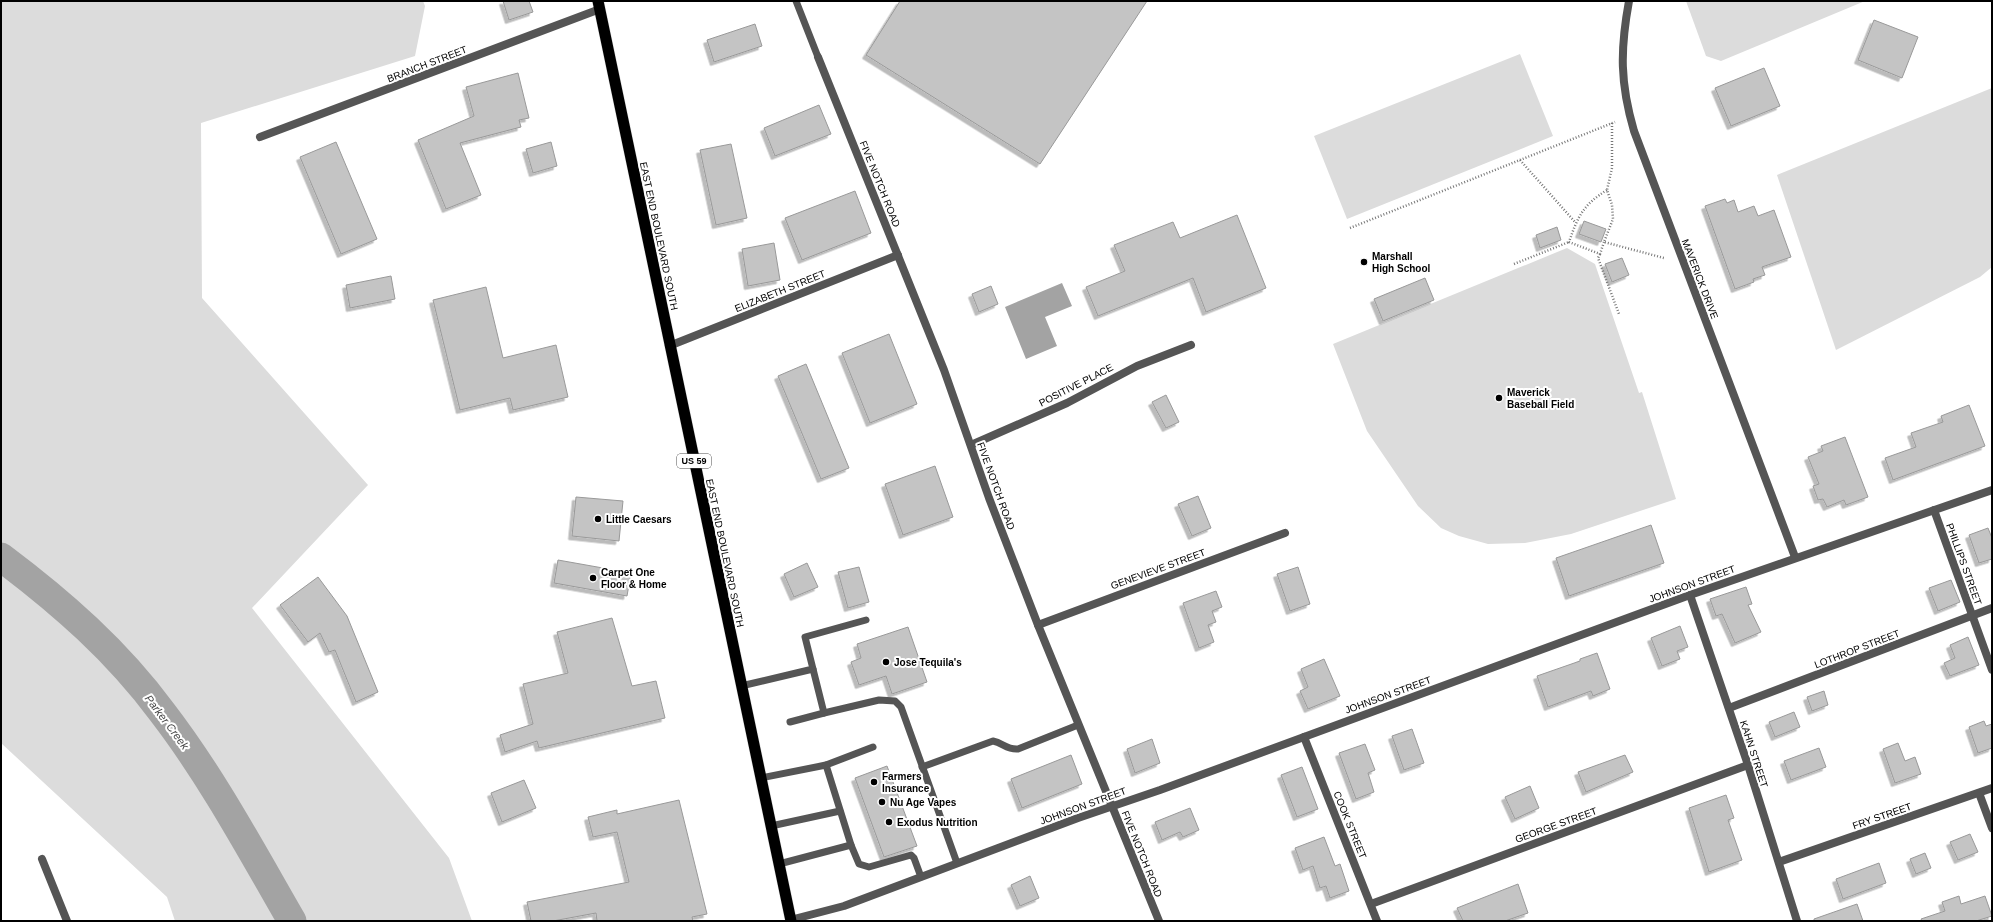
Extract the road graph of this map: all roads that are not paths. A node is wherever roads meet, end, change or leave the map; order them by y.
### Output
1 (796, 1) edge
2 (1629, 1) edge
3 (599, 5) edge
4 (818, 57) joint
5 (260, 137) dead end
6 (898, 255) junction
7 (1191, 345) dead end
8 (669, 346) junction
9 (971, 445) junction
10 (1992, 490) edge
11 (1934, 510) junction
12 (1285, 533) dead end
13 (1795, 557) junction
14 (1690, 595) junction
15 (1992, 608) edge
16 (1972, 616) junction
17 (866, 620) dead end
18 (1038, 624) junction
19 (813, 669) junction
20 (1992, 670) edge
21 (742, 686) junction
22 (1729, 708) junction
23 (824, 713) junction
24 (790, 722) dead end
25 (1078, 725) junction
26 (1304, 737) junction
27 (873, 747) dead end
28 (826, 765) junction
29 (1748, 765) junction
30 (922, 767) junction
31 (761, 778) junction
32 (1992, 788) edge
33 (1979, 793) junction
34 (1112, 806) junction
35 (840, 811) junction
36 (771, 826) junction
37 (1992, 828) edge
38 (851, 845) junction
39 (42, 858) dead end
40 (1779, 862) junction
41 (957, 863) junction
42 (779, 864) junction
43 (921, 877) junction
44 (1370, 904) junction
45 (791, 920) edge
46 (67, 921) edge
47 (1158, 921) edge
48 (1377, 921) edge
49 (1797, 921) edge

1 - 4 lane
2 - 13 street, MAVERICK DRIVE
3 - 5 street, BRANCH STREET
3 - 8 highway, EAST END BOULEVARD SOUTH / US 59
4 - 6 street, FIVE NOTCH ROAD
6 - 8 street, ELIZABETH STREET
6 - 9 street, FIVE NOTCH ROAD
7 - 9 street, POSITIVE PLACE
8 - 21 highway, EAST END BOULEVARD SOUTH / US 59
9 - 18 street, FIVE NOTCH ROAD
10 - 11 street, JOHNSON STREET
11 - 13 street, JOHNSON STREET
11 - 16 street, PHILLIPS STREET
12 - 18 street, GENEVIEVE STREET
13 - 14 street, JOHNSON STREET
14 - 22 street, KAHN STREET
14 - 26 street, JOHNSON STREET
15 - 16 street, LOTHROP STREET
16 - 20 street, PHILLIPS STREET
16 - 22 street, LOTHROP STREET
17 - 19 lane
18 - 25 street, FIVE NOTCH ROAD
19 - 21 lane
19 - 23 lane
21 - 31 highway, EAST END BOULEVARD SOUTH / US 59
22 - 29 street, KAHN STREET
23 - 24 lane
23 - 30 lane
25 - 30 lane
25 - 34 street, FIVE NOTCH ROAD
26 - 34 street, JOHNSON STREET
26 - 44 street, COOK STREET
27 - 28 lane
28 - 31 lane
28 - 35 lane
29 - 40 street, KAHN STREET
29 - 44 street, GEORGE STREET
30 - 41 lane
31 - 36 highway, EAST END BOULEVARD SOUTH / US 59
32 - 33 street, FRY STREET
33 - 37 street
33 - 40 street, FRY STREET
34 - 41 street, JOHNSON STREET
34 - 47 street, FIVE NOTCH ROAD
35 - 36 lane
35 - 38 lane
36 - 42 highway, EAST END BOULEVARD SOUTH / US 59
38 - 42 lane
38 - 43 lane
39 - 46 street
40 - 49 street, KAHN STREET
41 - 43 street, JOHNSON STREET
42 - 45 highway, EAST END BOULEVARD SOUTH / US 59
43 - 45 street, JOHNSON STREET
44 - 48 street, COOK STREET

